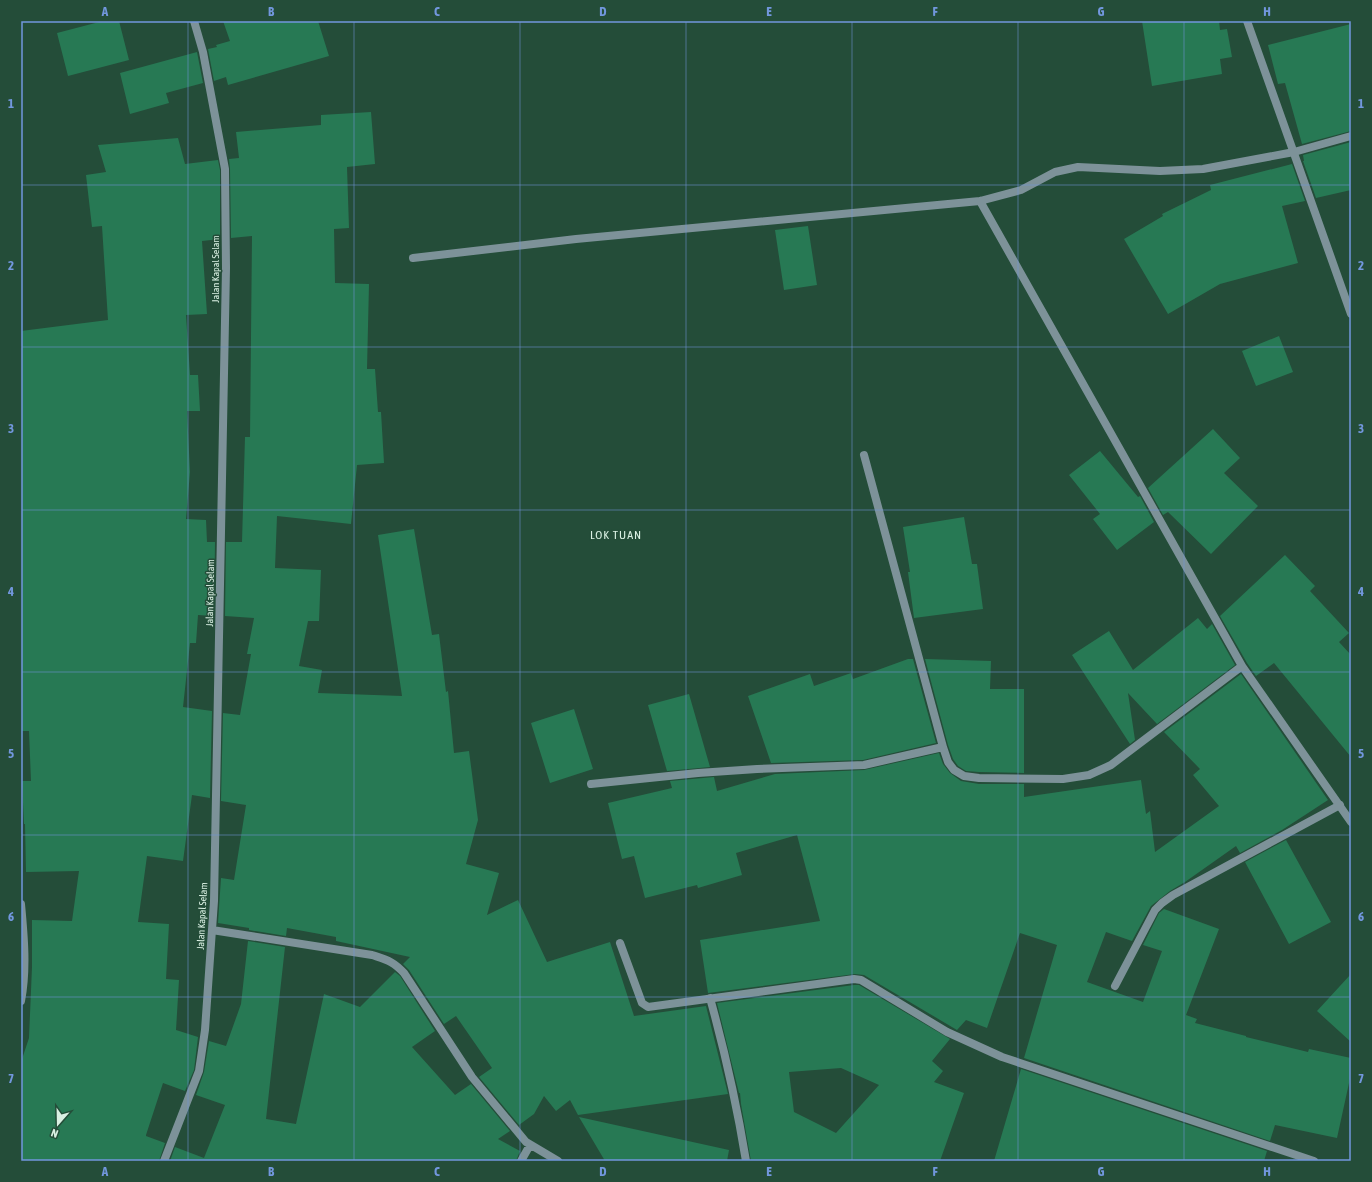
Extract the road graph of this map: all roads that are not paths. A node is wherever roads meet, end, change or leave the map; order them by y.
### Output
1 (194, 21) edge
2 (1247, 21) edge
3 (1351, 136) edge
4 (1294, 152) junction
5 (980, 201) junction
6 (413, 258) dead end
7 (1351, 314) edge
8 (864, 455) dead end
9 (1242, 666) junction
10 (943, 747) junction
11 (591, 784) dead end
12 (1340, 805) junction
13 (1351, 822) edge
14 (21, 904) edge
15 (212, 930) junction
16 (620, 943) dead end
17 (1115, 986) dead end
18 (710, 998) junction
19 (21, 1002) edge
20 (530, 1145) junction
21 (164, 1161) edge
22 (521, 1161) edge
23 (558, 1161) edge
24 (746, 1161) edge
25 (1314, 1161) edge

1 - 15 street, Jalan Kapal Selam
2 - 4 street
3 - 4 street
4 - 5 street
4 - 7 street
5 - 6 street
5 - 9 street
8 - 10 street
9 - 10 street
9 - 12 street
10 - 11 street
12 - 13 street
12 - 17 street
14 - 19 street
15 - 20 street
15 - 21 street, Jalan Kapal Selam
16 - 18 street
18 - 24 street
18 - 25 street
20 - 22 street
20 - 23 street

